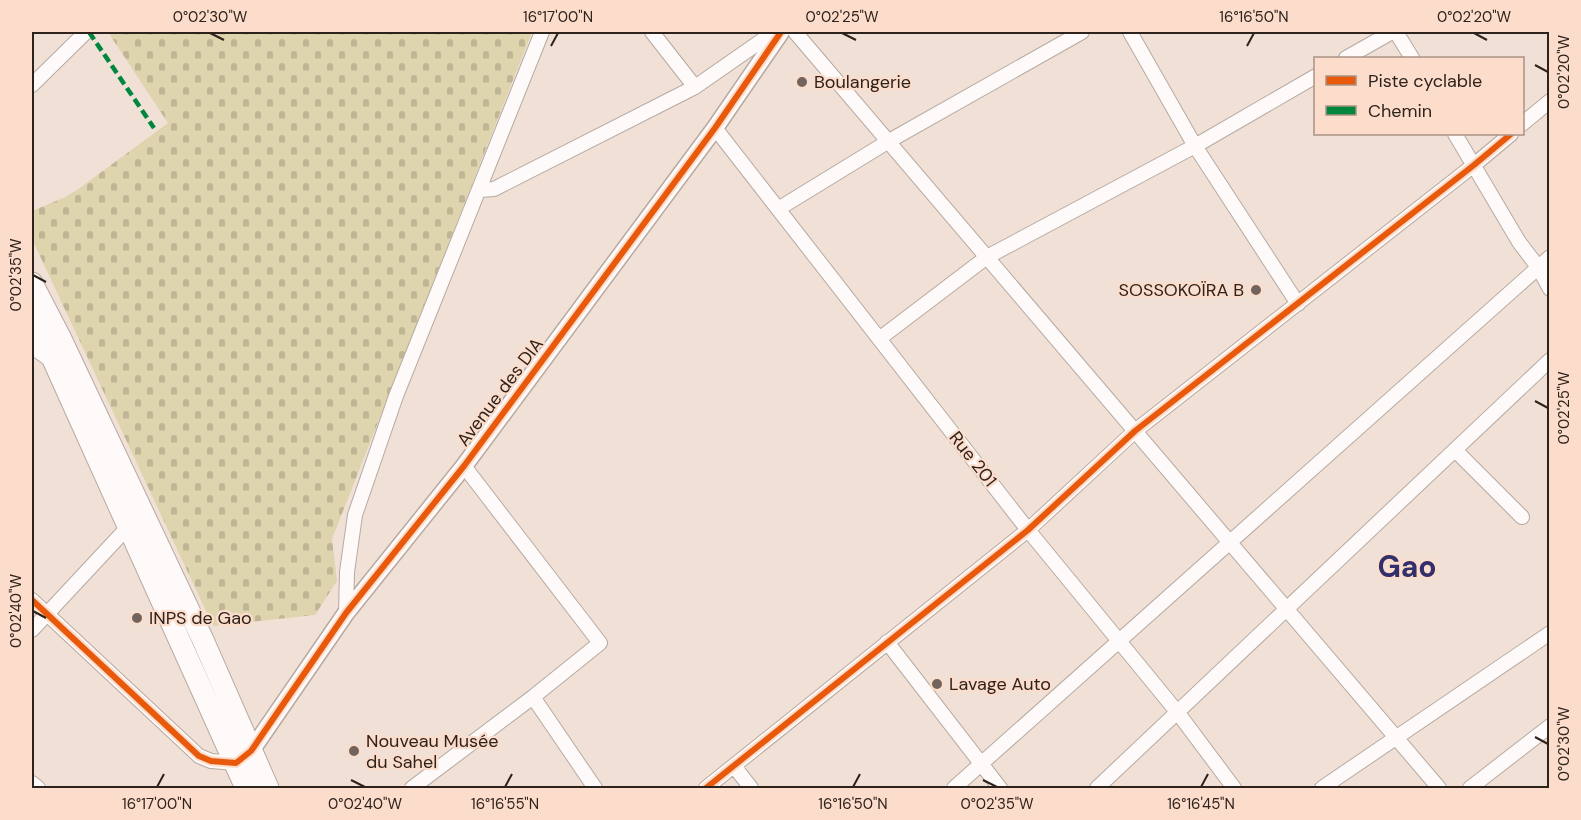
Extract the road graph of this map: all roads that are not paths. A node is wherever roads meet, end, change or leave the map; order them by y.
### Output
1 (86, 32) edge
2 (542, 32) edge
3 (652, 32) edge
4 (774, 32) edge
5 (781, 32) edge
6 (795, 32) edge
7 (1082, 32) edge
8 (1130, 32) edge
9 (1394, 32) edge
10 (1348, 57) edge
11 (1411, 57) edge
12 (1314, 77) edge
13 (32, 85) edge
14 (695, 87) junction
15 (1550, 101) edge
16 (1524, 122) edge
17 (715, 128) junction
18 (1456, 135) edge
19 (1510, 135) edge
20 (889, 141) junction
21 (1195, 146) junction
22 (1474, 165) junction
23 (480, 190) junction
24 (778, 209) junction
25 (987, 257) junction
26 (1550, 257) edge
27 (1538, 267) junction
28 (32, 283) edge
29 (1550, 289) edge
30 (1298, 304) junction
31 (32, 313) edge
32 (879, 339) junction
33 (32, 347) edge
34 (1550, 360) edge
35 (54, 363) junction
36 (1135, 431) junction
37 (1455, 450) junction
38 (464, 466) junction
39 (1522, 517) dead end
40 (128, 527) junction
41 (1028, 530) junction
42 (1229, 543) junction
43 (32, 600) edge
44 (1286, 610) junction
45 (346, 613) junction
46 (47, 614) junction
47 (32, 630) edge
48 (1550, 633) edge
49 (1120, 640) junction
50 (887, 642) junction
51 (533, 697) junction
52 (1178, 713) junction
53 (1550, 726) edge
54 (1396, 738) junction
55 (243, 757) junction
56 (981, 764) junction
57 (734, 766) junction
58 (32, 783) edge
59 (415, 788) edge
60 (38, 789) edge
61 (246, 789) edge
62 (268, 789) edge
63 (595, 789) edge
64 (706, 789) edge
65 (751, 789) edge
66 (954, 789) edge
67 (1000, 789) edge
68 (1097, 789) edge
69 (1234, 789) edge
70 (1322, 789) edge
71 (1439, 789) edge
72 (1470, 789) edge

1 - 13 street
2 - 23 street
3 - 14 street
4 - 14 street
5 - 17 street, Avenue des DIA
6 - 20 street
7 - 20 street
8 - 21 street
9 - 10 street
9 - 11 street
12 - 21 street
14 - 23 street
15 - 16 street
17 - 24 street, Rue 201
17 - 38 street, Avenue des DIA
18 - 22 street
19 - 22 street
20 - 24 street
20 - 25 street
21 - 25 street
21 - 30 street
22 - 27 street
22 - 30 street
23 - 45 street
24 - 32 street, Rue 201
25 - 32 street
25 - 36 street
26 - 27 street
27 - 29 street
27 - 42 street
28 - 55 main road
30 - 36 street
31 - 35 main road
32 - 41 street, Rue 201
33 - 35 street
34 - 37 street
35 - 40 main road
36 - 41 street
36 - 42 street
37 - 39 street
37 - 44 street
38 - 45 street, Avenue des DIA
38 - 51 street
40 - 46 street
40 - 55 main road
41 - 49 street, Rue 201
41 - 50 street
42 - 44 street
42 - 49 street
43 - 46 street
44 - 52 street
44 - 54 street
45 - 55 street, Avenue des DIA
46 - 47 street
46 - 55 street
48 - 54 street
49 - 52 street, Rue 201
49 - 56 street
50 - 56 street
50 - 57 street
51 - 59 street
51 - 63 street
52 - 68 street
52 - 69 street, Rue 201
53 - 72 street
54 - 70 street
54 - 71 street
55 - 61 main road
55 - 62 main road
56 - 66 street
56 - 67 street
57 - 64 street
57 - 65 street
58 - 60 street

